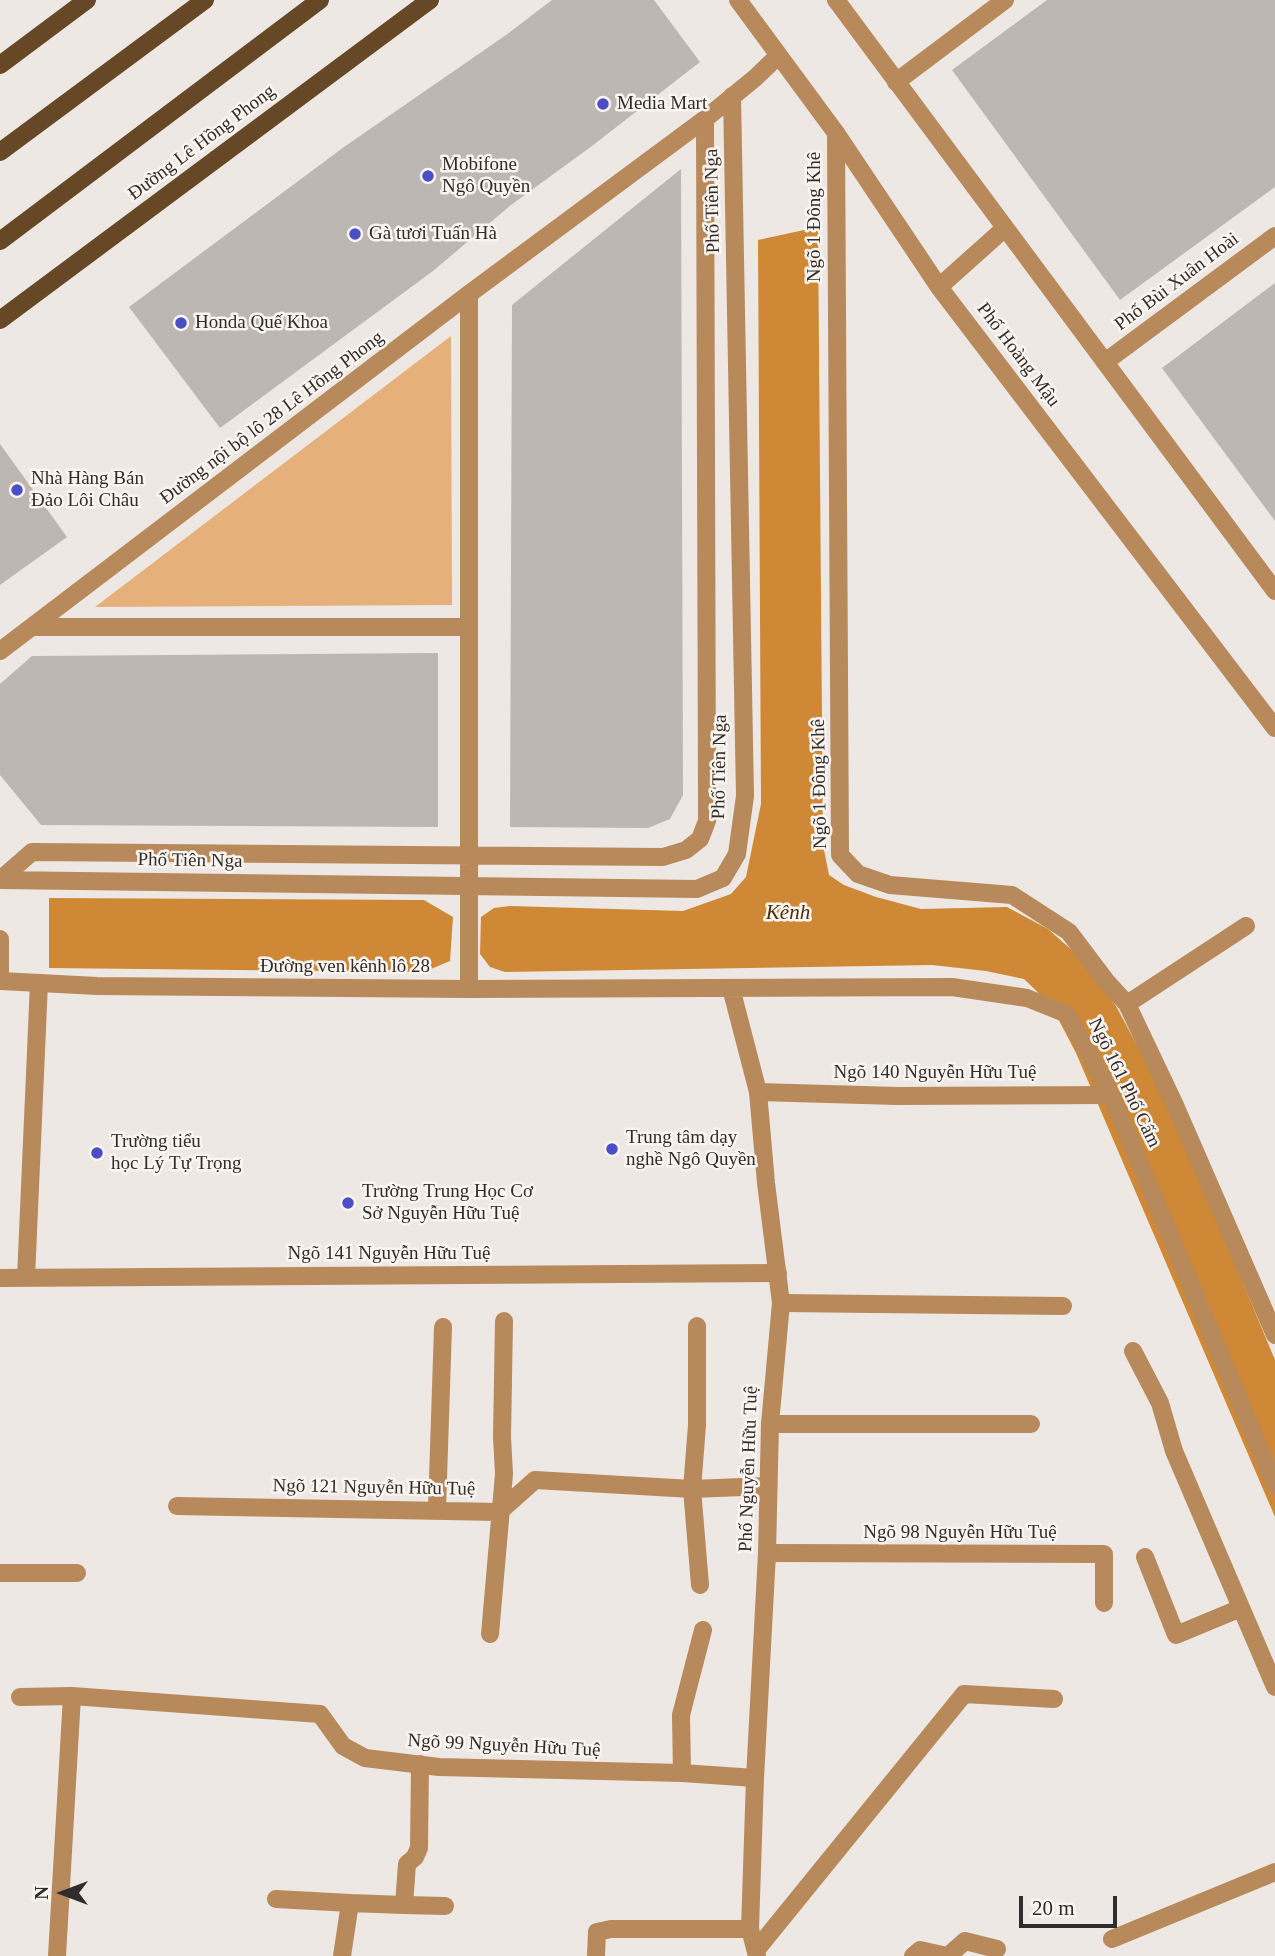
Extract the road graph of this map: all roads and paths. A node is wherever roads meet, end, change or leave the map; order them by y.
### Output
1 (87, 0) edge
2 (205, 0) edge
3 (320, 0) edge
4 (430, 0) edge
5 (738, 0) edge
6 (836, 0) edge
7 (1005, 0) edge
8 (778, 56) junction
9 (0, 65) edge
10 (896, 82) junction
11 (732, 96) junction
12 (705, 119) junction
13 (836, 133) junction
14 (0, 152) edge
15 (1006, 229) junction
16 (1275, 236) edge
17 (0, 241) edge
18 (939, 287) junction
19 (469, 294) junction
20 (0, 320) edge
21 (1105, 362) junction
22 (1275, 591) edge
23 (34, 627) junction
24 (469, 627) junction
25 (0, 651) edge
26 (1275, 728) edge
27 (468, 855) junction
28 (0, 883) edge
29 (468, 886) junction
30 (1246, 926) dead end
31 (0, 939) edge
32 (1, 977) edge
33 (39, 983) junction
34 (731, 988) junction
35 (469, 989) junction
36 (1127, 1004) junction
37 (758, 1091) junction
38 (1111, 1095) junction
39 (778, 1273) junction
40 (0, 1278) edge
41 (26, 1278) junction
42 (781, 1303) junction
43 (1063, 1306) dead end
44 (504, 1321) dead end
45 (697, 1325) dead end
46 (443, 1326) dead end
47 (1275, 1335) edge
48 (1133, 1351) dead end
49 (770, 1424) junction
50 (1031, 1424) dead end
51 (1275, 1485) edge
52 (768, 1486) junction
53 (692, 1489) junction
54 (177, 1506) dead end
55 (437, 1509) junction
56 (499, 1512) junction
57 (767, 1553) junction
58 (1145, 1558) dead end
59 (0, 1573) edge
60 (78, 1573) dead end
61 (700, 1585) dead end
62 (1104, 1603) dead end
63 (1241, 1608) junction
64 (702, 1630) dead end
65 (490, 1634) dead end
66 (1275, 1687) edge
67 (72, 1696) junction
68 (20, 1697) dead end
69 (1054, 1699) dead end
70 (420, 1764) junction
71 (682, 1773) junction
72 (755, 1778) junction
73 (1275, 1872) edge
74 (276, 1899) dead end
75 (350, 1903) junction
76 (404, 1905) junction
77 (445, 1906) dead end
78 (750, 1929) junction
79 (1112, 1939) dead end
80 (997, 1950) dead end
81 (757, 1953) edge
82 (57, 1956) edge
83 (342, 1956) edge
84 (596, 1956) edge
85 (913, 1956) edge
86 (948, 1956) edge

1 - 9 main road
2 - 14 main road
3 - 17 main road
4 - 20 main road, Đường Lê Hồng Phong
5 - 8 street, Phố Hoàng Mậu
6 - 10 street
7 - 10 street
8 - 11 street, Đường nội bộ lô 28 Lê Hồng Phong
8 - 13 street, Phố Hoàng Mậu
10 - 15 street
11 - 12 street, Đường nội bộ lô 28 Lê Hồng Phong
11 - 29 street, Phố Tiên Nga
12 - 19 street, Đường nội bộ lô 28 Lê Hồng Phong
12 - 27 street, Phố Tiên Nga
13 - 18 street, Phố Hoàng Mậu
13 - 36 street, Ngõ 1 Đông Khê
15 - 18 street
15 - 21 street
16 - 21 street, Phố Bùi Xuân Hoài
18 - 26 street, Phố Hoàng Mậu
19 - 23 street, Đường nội bộ lô 28 Lê Hồng Phong
19 - 24 street
21 - 22 street
23 - 24 street
23 - 25 street, Đường nội bộ lô 28 Lê Hồng Phong
24 - 27 street
27 - 28 street, Phố Tiên Nga
27 - 29 street
28 - 29 street, Phố Tiên Nga
29 - 35 street
30 - 36 street
31 - 32 street, Đường ven kênh lô 28
32 - 33 street, Đường ven kênh lô 28
33 - 35 street, Đường ven kênh lô 28
33 - 41 street
34 - 35 street, Đường ven kênh lô 28
34 - 37 street, Phố Nguyễn Hữu Tuệ
34 - 38 street, Ngõ 161 Phố Cấm
36 - 47 street, Ngõ 1 Đông Khê
37 - 38 street, Ngõ 140 Nguyễn Hữu Tuệ
37 - 39 street, Phố Nguyễn Hữu Tuệ
38 - 51 street, Ngõ 161 Phố Cấm
39 - 41 street, Ngõ 141 Nguyễn Hữu Tuệ
39 - 42 street, Phố Nguyễn Hữu Tuệ
40 - 41 street, Ngõ 141 Nguyễn Hữu Tuệ
42 - 43 street
42 - 49 street, Phố Nguyễn Hữu Tuệ
44 - 56 street
45 - 53 street
46 - 55 street
48 - 63 street
49 - 50 street
49 - 52 street, Phố Nguyễn Hữu Tuệ
52 - 53 street, Ngõ 121 Nguyễn Hữu Tuệ
52 - 57 street, Phố Nguyễn Hữu Tuệ
53 - 56 street, Ngõ 121 Nguyễn Hữu Tuệ
53 - 61 street
54 - 55 street, Ngõ 121 Nguyễn Hữu Tuệ
55 - 56 street, Ngõ 121 Nguyễn Hữu Tuệ
56 - 65 street
57 - 62 street, Ngõ 98 Nguyễn Hữu Tuệ
57 - 72 street, Phố Nguyễn Hữu Tuệ
58 - 63 street
59 - 60 street
63 - 66 street
64 - 71 street
67 - 68 street, Ngõ 99 Nguyễn Hữu Tuệ
67 - 70 street, Ngõ 99 Nguyễn Hữu Tuệ
67 - 82 street
69 - 81 street
70 - 71 street, Ngõ 99 Nguyễn Hữu Tuệ
70 - 76 street
71 - 72 street, Ngõ 99 Nguyễn Hữu Tuệ
72 - 78 street, Phố Nguyễn Hữu Tuệ
73 - 79 street
74 - 75 street
75 - 76 street
75 - 83 street
76 - 77 street
78 - 81 street, Phố Nguyễn Hữu Tuệ
78 - 84 street
80 - 86 street
85 - 86 street

